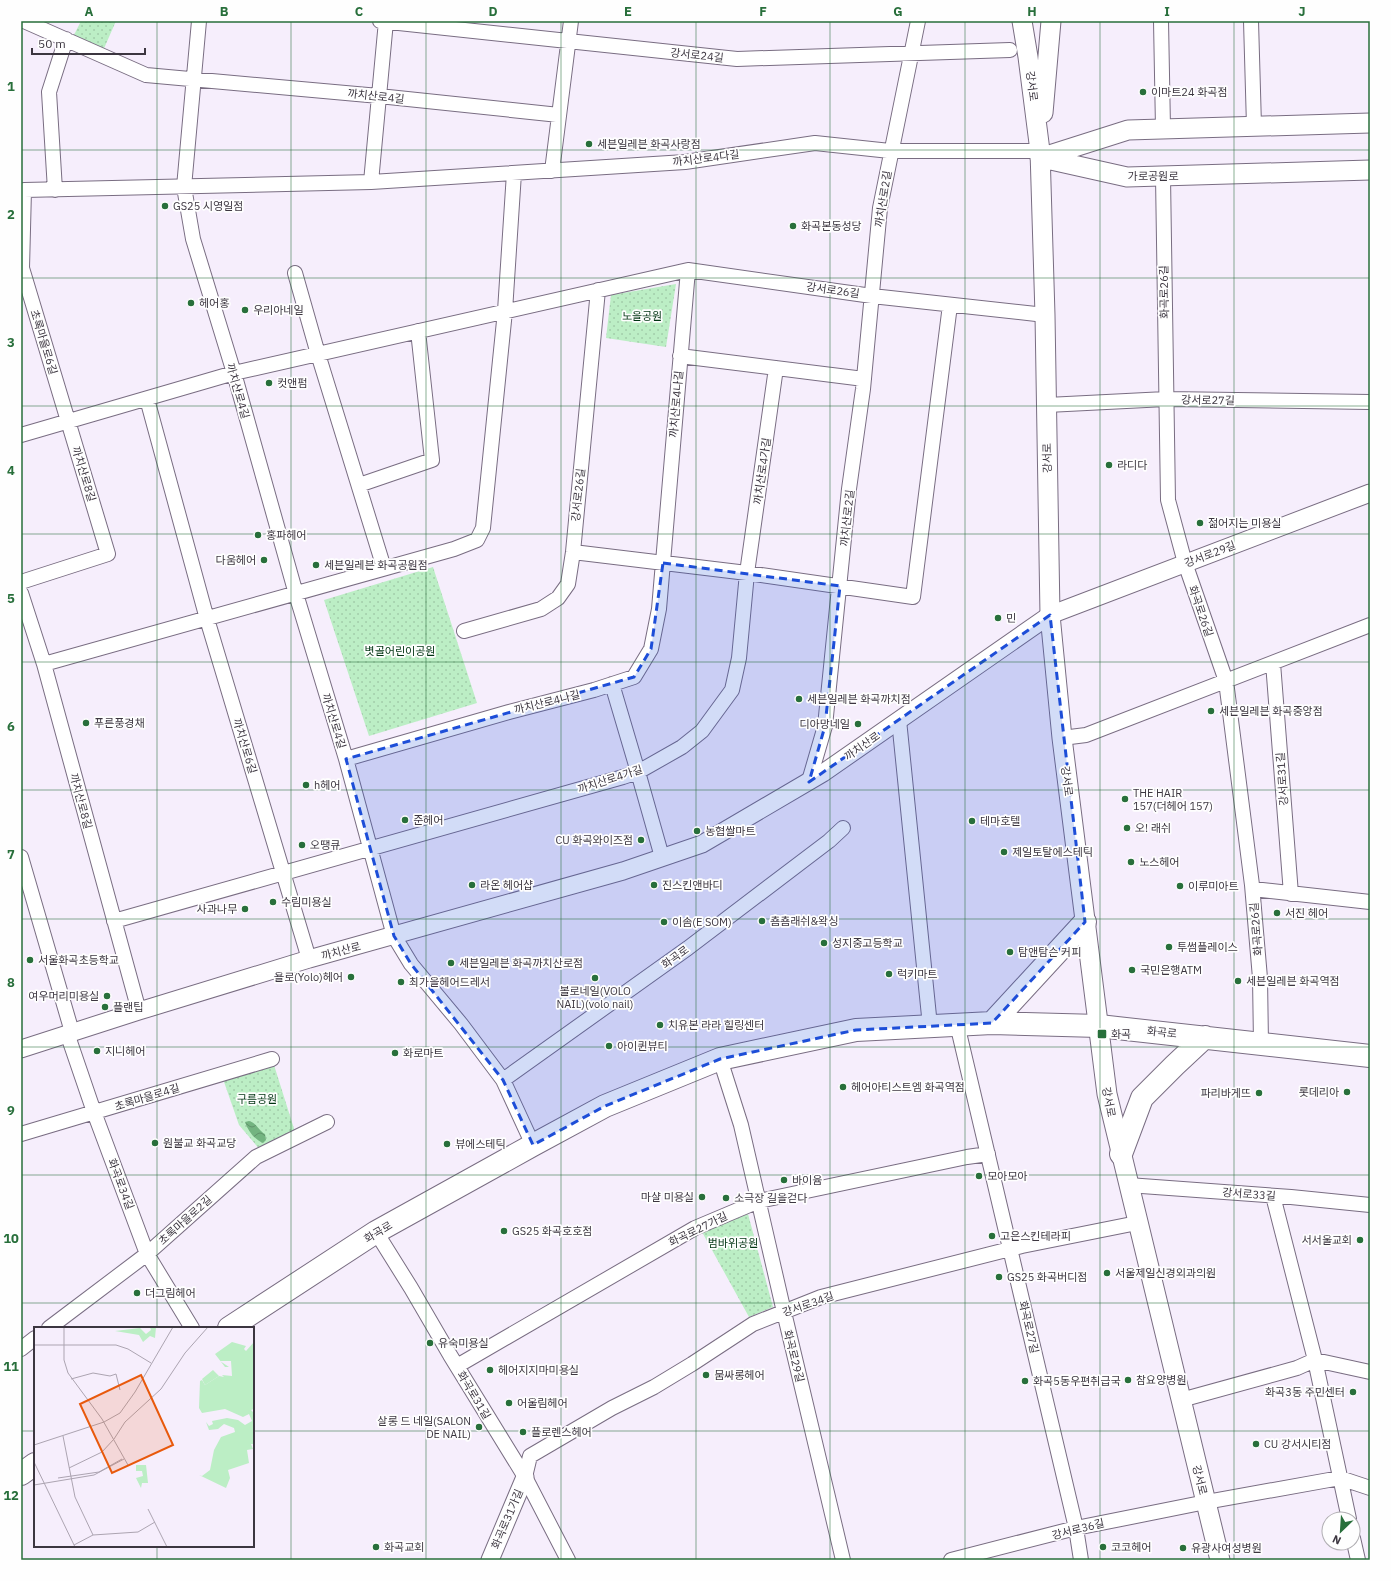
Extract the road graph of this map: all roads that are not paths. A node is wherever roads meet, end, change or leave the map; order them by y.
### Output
1 (24, 21) edge
2 (199, 21) edge
3 (384, 21) edge
4 (571, 21) edge
5 (918, 21) edge
6 (1022, 21) edge
7 (1051, 21) edge
8 (1161, 21) edge
9 (1251, 21) edge
10 (66, 39) junction
11 (568, 41) junction
12 (1010, 50) dead end
13 (911, 54) junction
14 (193, 79) junction
15 (379, 96) junction
16 (559, 115) junction
17 (1370, 123) edge
18 (1254, 126) junction
19 (1163, 128) junction
20 (890, 151) junction
21 (1040, 154) junction
22 (552, 170) junction
23 (1370, 170) edge
24 (514, 173) junction
25 (1162, 177) junction
26 (371, 182) junction
27 (184, 187) junction
28 (55, 190) junction
29 (688, 270) junction
30 (295, 273) dead end
31 (598, 290) junction
32 (872, 296) junction
33 (950, 305) junction
34 (505, 312) junction
35 (1045, 315) junction
36 (418, 331) junction
37 (318, 354) junction
38 (680, 356) junction
39 (776, 368) junction
40 (234, 374) junction
41 (864, 379) junction
42 (147, 399) junction
43 (1166, 399) junction
44 (1370, 402) edge
45 (1047, 406) junction
46 (68, 421) junction
47 (21, 435) edge
48 (359, 485) junction
49 (1370, 493) edge
50 (573, 552) junction
51 (663, 563) junction
52 (1184, 564) junction
53 (384, 568) junction
54 (747, 573) junction
55 (21, 582) edge
56 (840, 586) junction
57 (21, 593) edge
58 (296, 594) junction
59 (1050, 615) junction
60 (207, 618) junction
61 (1370, 625) edge
62 (464, 631) dead end
63 (1273, 662) junction
64 (44, 664) junction
65 (1226, 681) junction
66 (612, 684) junction
67 (899, 720) junction
68 (1062, 738) junction
69 (346, 759) junction
70 (638, 772) junction
71 (809, 781) junction
72 (843, 828) dead end
73 (371, 848) junction
74 (21, 857) edge
75 (662, 857) junction
76 (283, 873) junction
77 (1253, 890) junction
78 (1291, 894) junction
79 (1370, 902) edge
80 (114, 921) junction
81 (1085, 922) junction
82 (394, 936) junction
83 (309, 960) junction
84 (139, 1011) junction
85 (957, 1024) junction
86 (992, 1024) junction
87 (930, 1026) junction
88 (1099, 1026) junction
89 (70, 1032) junction
90 (1205, 1037) junction
91 (1261, 1043) junction
92 (21, 1049) edge
93 (1370, 1056) edge
94 (720, 1059) junction
95 (272, 1060) dead end
96 (503, 1080) junction
97 (94, 1112) junction
98 (327, 1122) dead end
99 (21, 1134) edge
100 (533, 1145) junction
101 (988, 1154) junction
102 (1121, 1154) junction
103 (1128, 1185) junction
104 (1273, 1196) junction
105 (758, 1202) junction
106 (1370, 1205) edge
107 (1137, 1223) junction
108 (376, 1232) junction
109 (1011, 1250) junction
110 (147, 1254) junction
111 (784, 1312) junction
112 (50, 1327) edge
113 (191, 1327) edge
114 (230, 1327) edge
115 (34, 1339) edge
116 (21, 1349) edge
117 (1315, 1360) junction
118 (456, 1366) junction
119 (1370, 1372) edge
120 (1181, 1400) junction
121 (34, 1465) edge
122 (21, 1474) edge
123 (524, 1478) junction
124 (1340, 1478) junction
125 (1370, 1488) edge
126 (1206, 1502) junction
127 (1347, 1511) edge
128 (1076, 1528) junction
129 (490, 1560) edge
130 (568, 1560) edge
131 (843, 1560) edge
132 (951, 1560) edge
133 (1081, 1560) edge
134 (1220, 1560) edge

1 - 10 street, 까치산로4길
2 - 14 street, 까치산로4길
3 - 11 street, 강서로24길
3 - 15 street
4 - 11 street
5 - 13 street, 까치산로2길
6 - 21 main road, 강서로
7 - 21 main road, 강서로
8 - 19 street
9 - 18 street
10 - 14 street, 까치산로4길
10 - 28 street
11 - 13 street, 강서로24길
11 - 16 street
12 - 13 street, 강서로24길
13 - 20 street, 까치산로2길
14 - 15 street, 까치산로4길
14 - 27 street, 까치산로4길
15 - 16 street, 까치산로4길
15 - 26 street
16 - 22 street
17 - 18 main road
18 - 19 main road
19 - 21 main road
20 - 21 street, 까치산로4다길
20 - 22 street, 까치산로4다길
20 - 32 street, 까치산로2길
21 - 25 main road, 가로공원로
21 - 35 main road, 강서로
22 - 24 street, 까치산로4다길
23 - 25 main road, 가로공원로
24 - 26 street, 까치산로4다길
24 - 34 street
25 - 43 street, 화곡로26길
26 - 27 street, 까치산로4다길
27 - 28 street
27 - 40 street, 까치산로4길
28 - 46 street, 초록마을로6길
29 - 31 street, 강서로26길
29 - 32 street, 강서로26길
29 - 38 street, 까치산로4나길
30 - 37 street
31 - 34 street, 강서로26길
31 - 50 street, 강서로26길
32 - 33 street, 강서로26길
32 - 41 street, 까치산로2길
33 - 35 street, 강서로26길
33 - 56 street
34 - 36 street, 강서로26길
34 - 53 street
35 - 45 main road, 강서로
36 - 37 street, 강서로26길
36 - 48 street
37 - 40 street, 강서로26길
37 - 48 street
38 - 39 street
38 - 51 street, 까치산로4나길
39 - 41 street
39 - 54 street, 까치산로4가길
40 - 42 street
40 - 58 street, 까치산로4길
41 - 56 street, 까치산로2길
42 - 46 street
42 - 60 street, 까치산로6길
43 - 44 street, 강서로27길
43 - 45 street, 강서로27길
43 - 52 street, 화곡로26길
45 - 59 main road, 강서로
46 - 47 street
46 - 55 street, 까치산로8길
48 - 53 street
49 - 52 street, 강서로29길
50 - 51 street
50 - 62 street, 강서로26길
51 - 54 street
51 - 66 street, 까치산로4나길
52 - 59 street, 강서로29길
52 - 65 street, 화곡로26길
53 - 58 street
54 - 56 street
54 - 70 street, 까치산로4가길
56 - 71 street, 까치산로2길
57 - 64 street, 까치산로8길
58 - 60 street
58 - 69 street, 까치산로4길
59 - 67 street, 까치산로
59 - 68 main road, 강서로
60 - 64 street
60 - 76 street, 까치산로6길
61 - 63 street
63 - 65 street
63 - 78 street, 강서로31길
64 - 80 street, 까치산로8길
65 - 68 street
65 - 77 street, 화곡로26길
66 - 69 street, 까치산로4나길
66 - 70 street
67 - 71 street, 까치산로
67 - 87 street
68 - 81 main road, 강서로
69 - 73 street, 까치산로4길
70 - 73 street, 까치산로4가길
70 - 75 street
71 - 75 street, 까치산로
72 - 96 street, 화곡로
73 - 76 street
73 - 82 street, 까치산로4길
74 - 89 street, 화곡로34길
75 - 82 street, 까치산로
76 - 80 street
76 - 83 street, 까치산로6길
77 - 78 street
77 - 91 street, 화곡로26길
78 - 79 street
80 - 84 street, 까치산로8길
81 - 86 main road
81 - 88 main road, 강서로
82 - 83 street, 까치산로
82 - 96 street
83 - 84 street, 까치산로
84 - 89 street, 까치산로
85 - 86 main road, 화곡로
85 - 87 main road, 화곡로
85 - 101 street, 화곡로27길
86 - 88 main road, 화곡로
87 - 94 main road, 화곡로
88 - 90 main road, 화곡로
88 - 102 main road, 강서로
89 - 92 street, 까치산로
89 - 97 street, 화곡로34길
90 - 91 main road, 화곡로
90 - 102 main road
91 - 93 main road, 화곡로
94 - 100 main road, 화곡로
94 - 105 street, 화곡로29길
95 - 97 street, 초록마을로4길
96 - 100 street
97 - 99 street, 초록마을로4길
97 - 110 street, 화곡로34길
98 - 110 street, 초록마을로2길
100 - 108 main road, 화곡로
101 - 105 street, 화곡로27가길
101 - 109 street, 화곡로27길
102 - 103 main road, 강서로
103 - 104 street, 강서로33길
103 - 107 main road, 강서로
104 - 106 street, 강서로33길
104 - 117 street
105 - 111 street, 화곡로29길
105 - 118 street, 화곡로27가길
107 - 109 street, 강서로34길
107 - 120 main road, 강서로
108 - 114 main road, 화곡로
108 - 118 street, 화곡로31길
109 - 111 street, 강서로34길
109 - 128 street, 화곡로27길
110 - 112 street, 초록마을로2길
110 - 113 street, 화곡로34길
111 - 123 street, 강서로34길
111 - 131 street, 화곡로29길
115 - 116 street
117 - 119 street
117 - 120 street
117 - 124 street
118 - 123 street, 화곡로31길
120 - 126 main road, 강서로
121 - 122 main road
123 - 129 street, 화곡로31가길
123 - 130 street, 화곡로31길
124 - 125 street
124 - 126 street, 강서로36길
124 - 127 street
126 - 128 street, 강서로36길
126 - 134 main road, 강서로
128 - 132 street, 강서로36길
128 - 133 street, 화곡로27길

